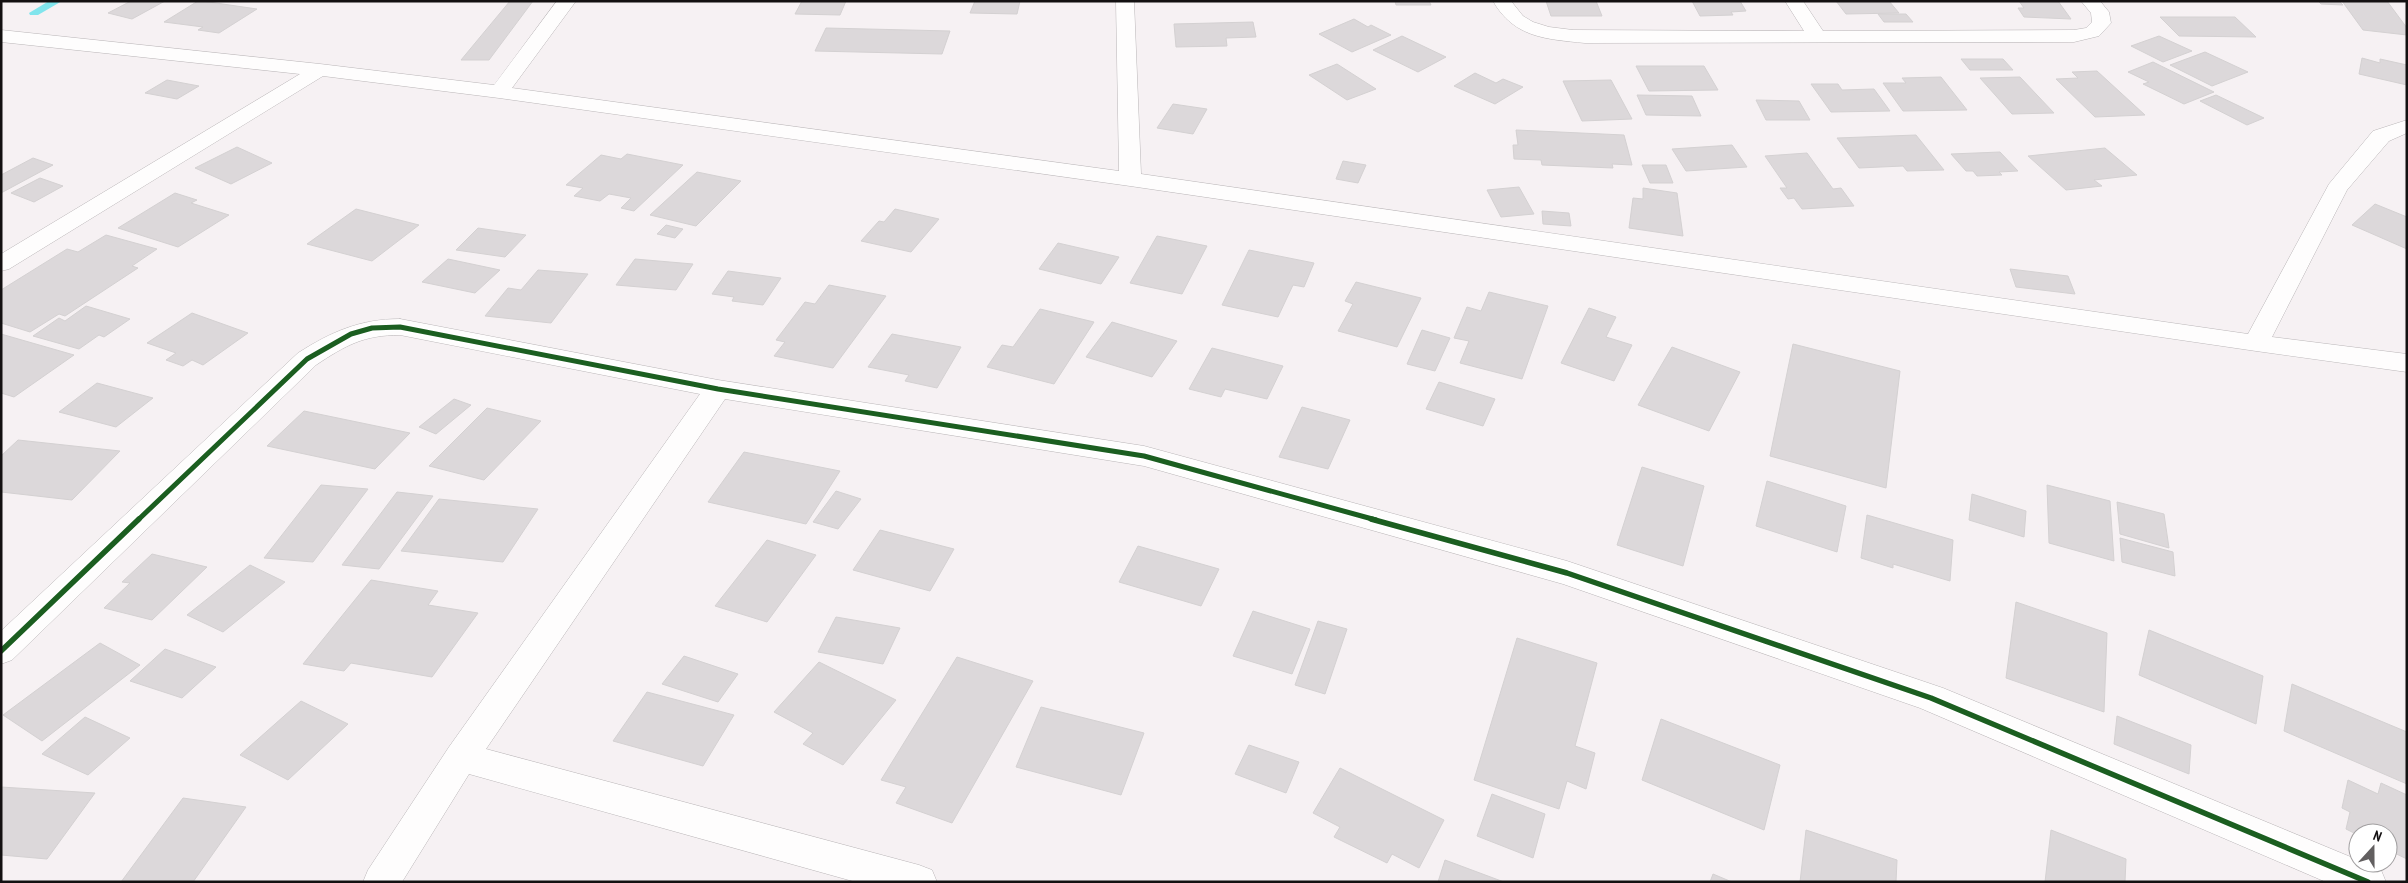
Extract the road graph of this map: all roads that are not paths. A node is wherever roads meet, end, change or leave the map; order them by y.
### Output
1 (566, 1) edge
2 (1125, 1) edge
3 (1502, 1) edge
4 (1794, 1) edge
5 (2090, 1) edge
6 (1, 36) edge
7 (1818, 37) junction
8 (320, 70) junction
9 (499, 92) junction
10 (2407, 126) edge
11 (1130, 179) junction
12 (1, 264) edge
13 (2256, 343) junction
14 (2407, 363) edge
15 (718, 389) junction
16 (1, 651) edge
17 (460, 757) junction
18 (381, 882) edge
19 (919, 882) edge
20 (2368, 882) edge

1 - 9 street
2 - 11 street
3 - 7 street
4 - 7 street
5 - 7 street
6 - 8 street
8 - 9 street
8 - 12 street
9 - 11 street
10 - 13 street
11 - 13 street
13 - 14 street
15 - 16 street
15 - 17 street
15 - 20 street
17 - 18 street
17 - 19 street

